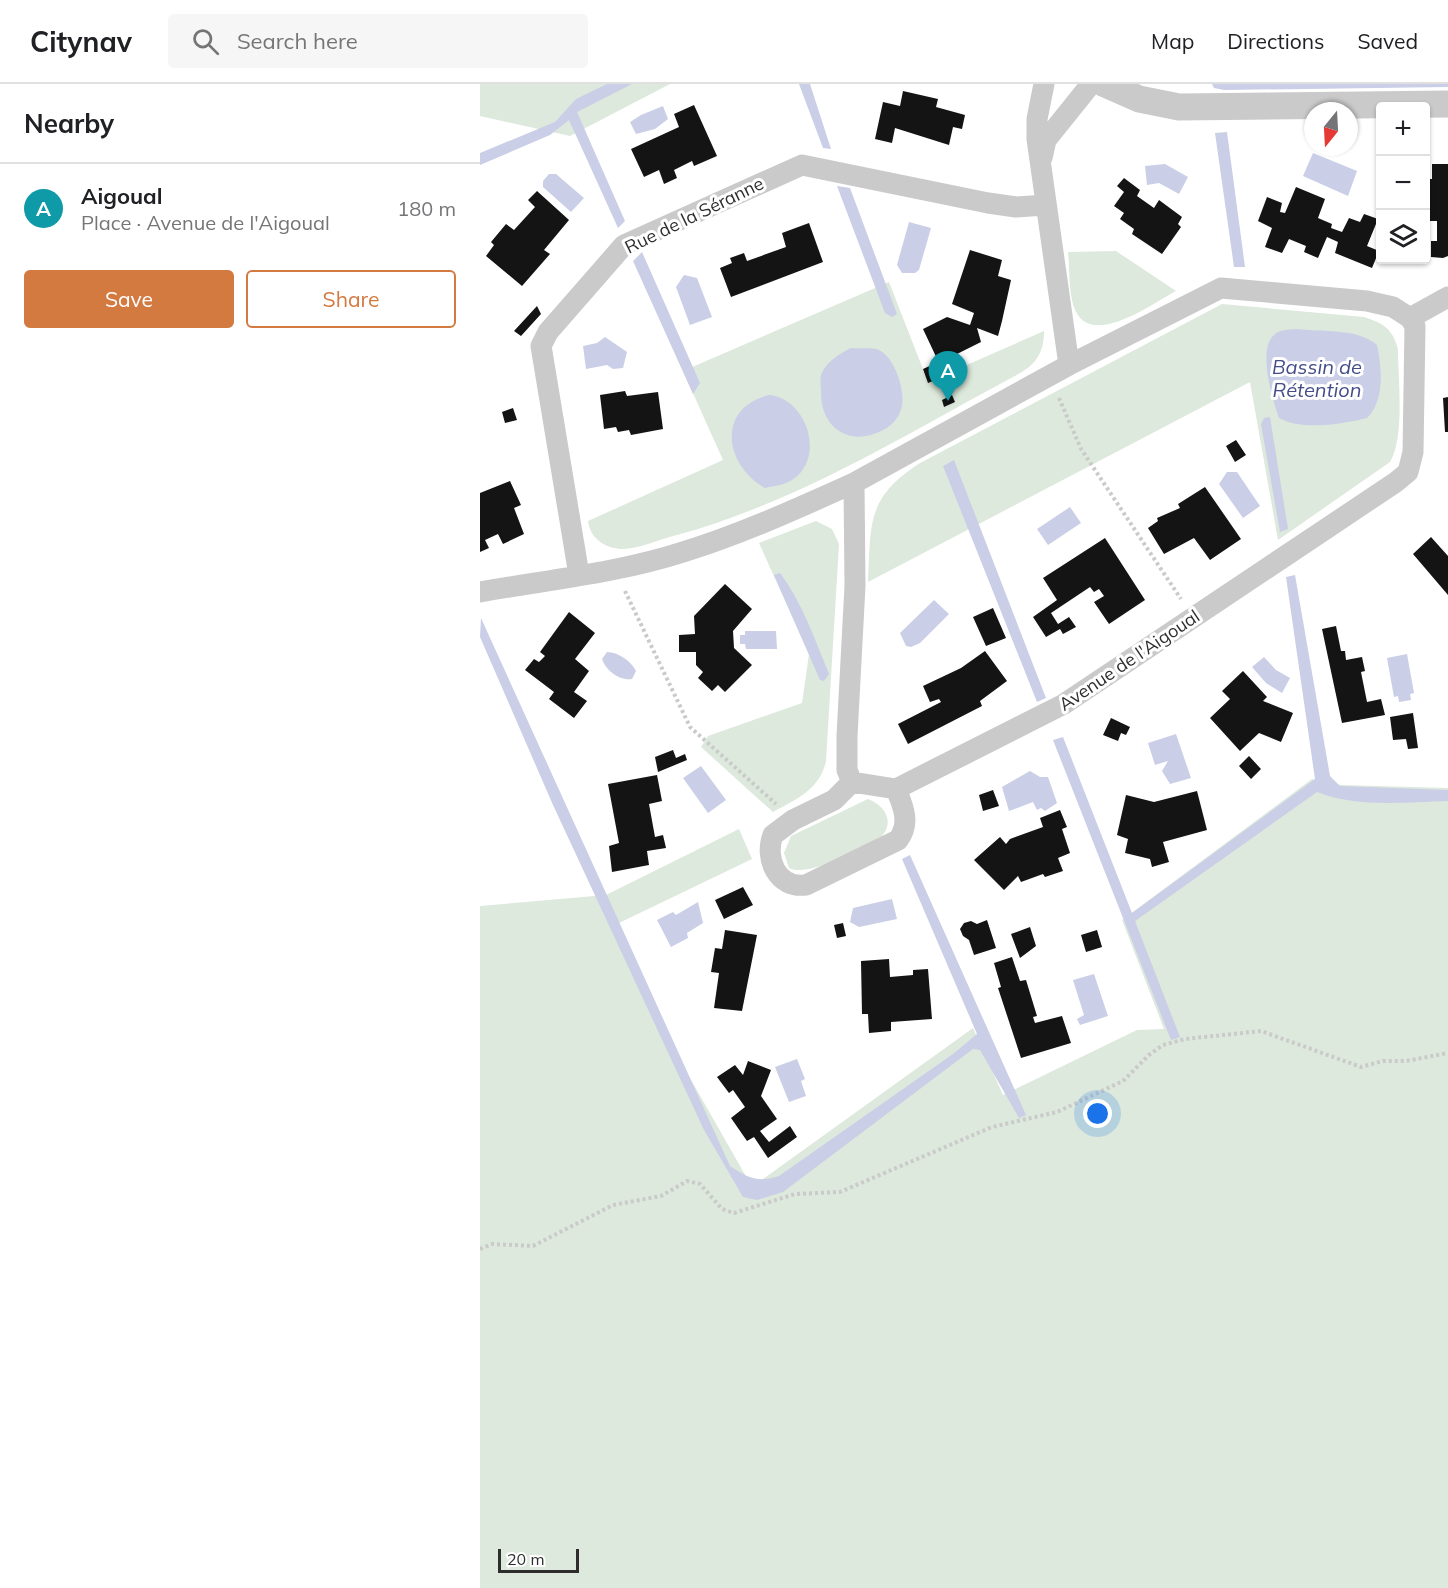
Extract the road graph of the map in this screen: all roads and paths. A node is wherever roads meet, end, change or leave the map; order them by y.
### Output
1 (1044, 84) edge
2 (1091, 84) edge
3 (1105, 84) edge
4 (1448, 104) edge
5 (1042, 158) junction
6 (1046, 205) junction
7 (1448, 297) edge
8 (1410, 318) junction
9 (1069, 365) junction
10 (1049, 375) junction
11 (854, 483) junction
12 (615, 569) junction
13 (579, 575) junction
14 (480, 592) edge
15 (1193, 617) junction
16 (852, 782) junction
17 (896, 789) junction
18 (793, 820) junction
19 (1448, 1053) edge
20 (480, 1249) edge

1 - 5 street
2 - 5 street
3 - 4 street
5 - 6 street
6 - 9 street
6 - 13 street, Rue de la Séranne
7 - 8 street
8 - 9 street
8 - 15 street, Avenue de l'Aigoual
9 - 10 street
10 - 11 street
10 - 15 path
11 - 12 street
11 - 16 street
12 - 13 street
12 - 18 path
13 - 14 street
15 - 17 street, Avenue de l'Aigoual
16 - 17 street
16 - 18 street
17 - 18 street
19 - 20 path

